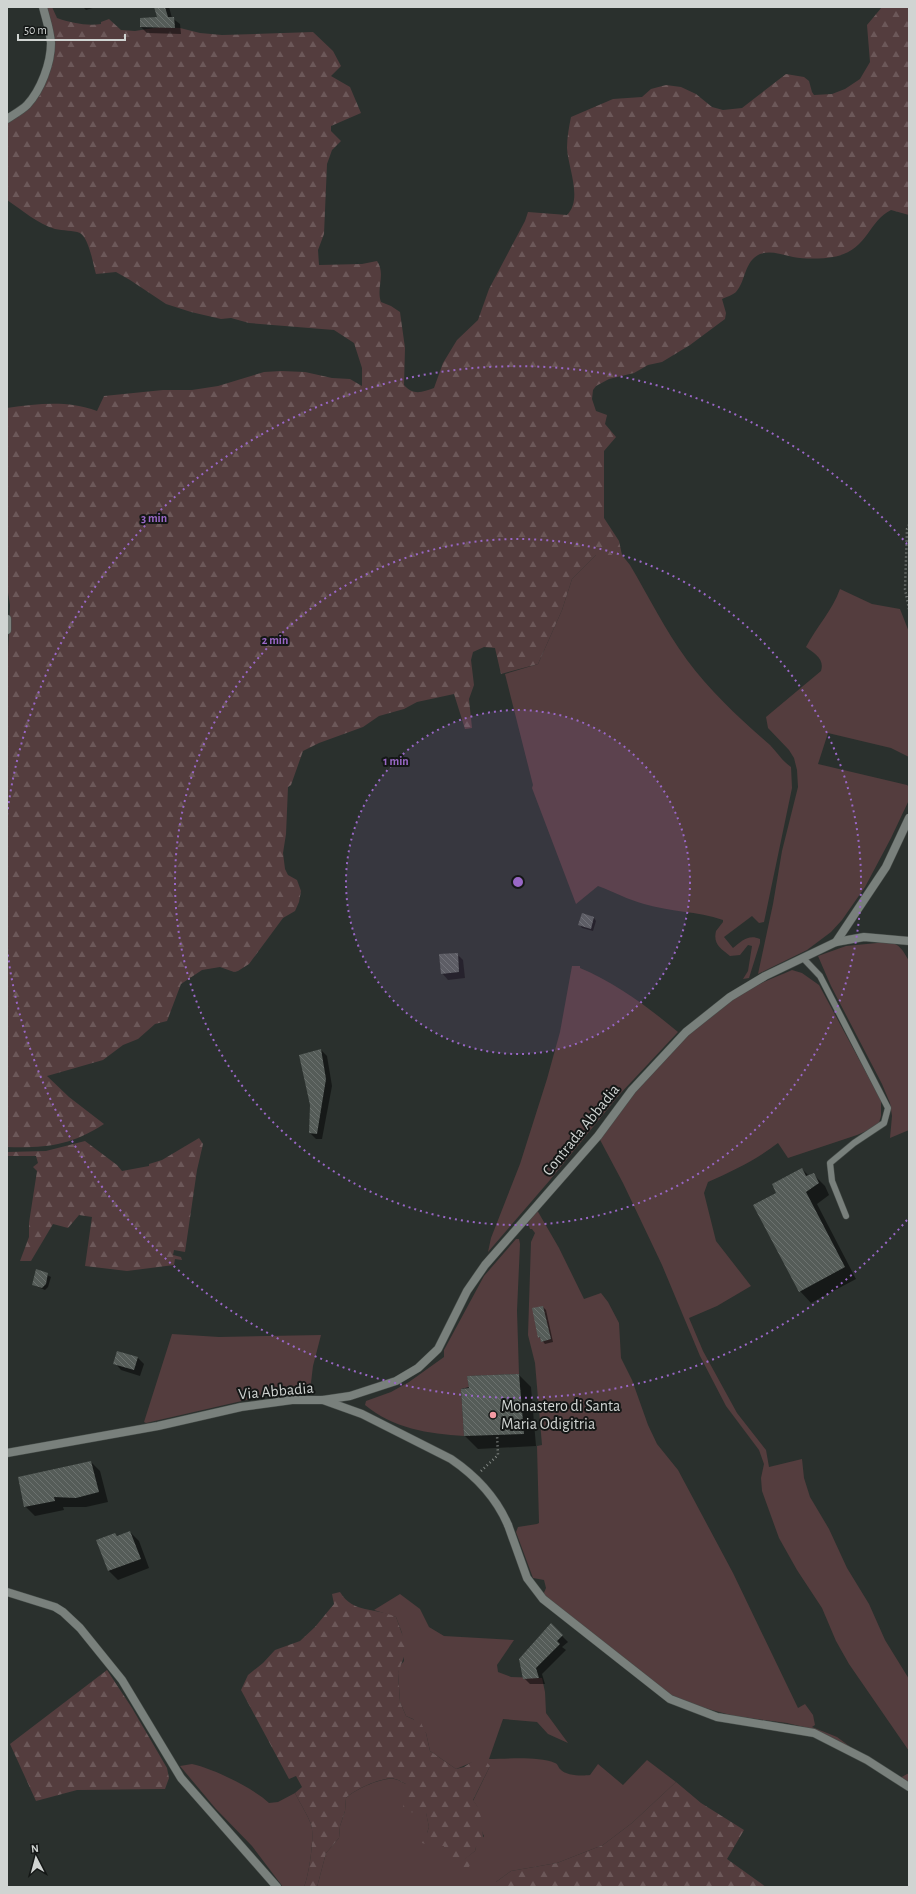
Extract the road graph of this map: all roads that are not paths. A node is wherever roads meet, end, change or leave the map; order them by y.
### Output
1 (42, 7) edge
2 (7, 119) edge
3 (7, 619) edge
4 (7, 630) edge
5 (909, 818) edge
6 (909, 941) edge
7 (836, 942) junction
8 (803, 958) junction
9 (846, 1216) dead end
10 (323, 1400) junction
11 (7, 1453) edge
12 (7, 1592) edge
13 (909, 1788) edge
14 (277, 1887) edge

1 - 2 street
3 - 4 street
5 - 7 street
6 - 7 street, Contrada Abbadia
7 - 8 street, Contrada Abbadia
8 - 9 lane
8 - 10 street, Contrada Abbadia
10 - 11 street, Via Abbadia
10 - 13 street, Via Abbadia
12 - 14 street

